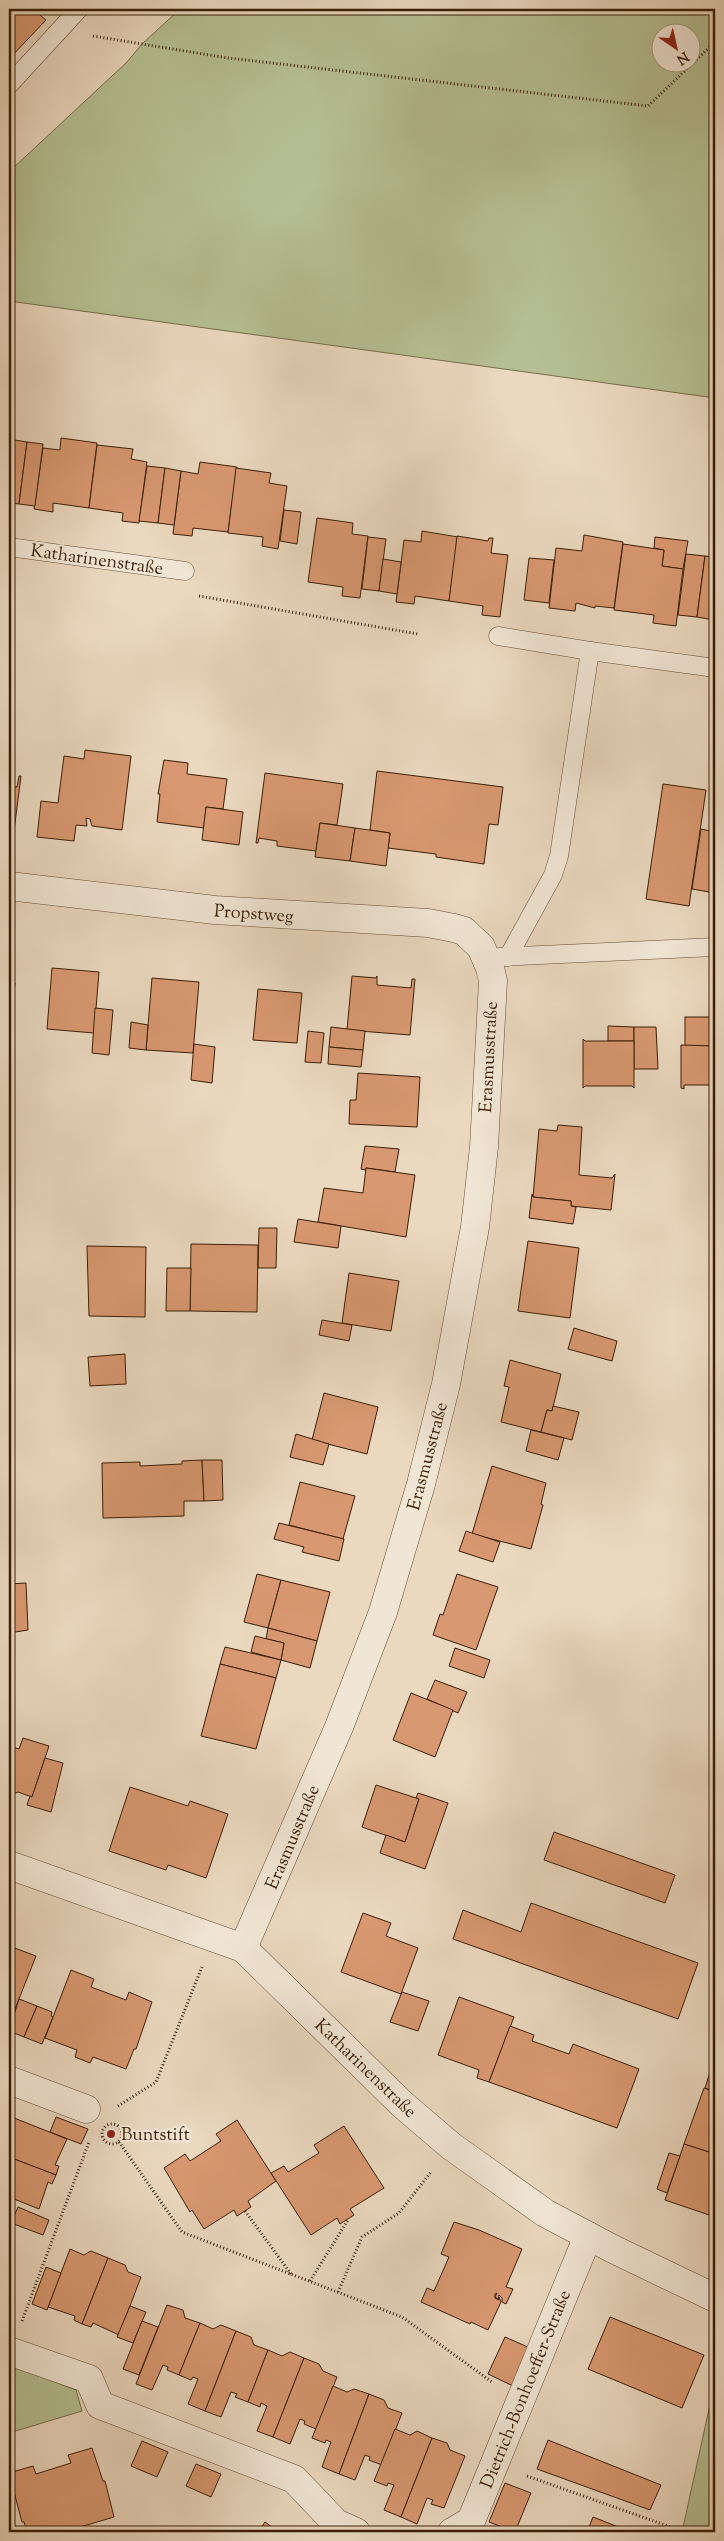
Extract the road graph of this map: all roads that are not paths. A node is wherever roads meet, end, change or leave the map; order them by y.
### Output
1 (79, 9) edge
2 (9, 85) edge
3 (9, 547) edge
4 (185, 571) road end
5 (498, 636) dead end
6 (590, 651) junction
7 (715, 668) edge
8 (9, 886) edge
9 (715, 947) edge
10 (497, 957) junction
11 (9, 1865) edge
12 (243, 1948) junction
13 (9, 2080) edge
14 (86, 2109) road end
15 (588, 2236) junction
16 (715, 2298) edge
17 (10, 2350) edge
18 (356, 2532) edge
19 (452, 2532) edge

1 - 2 lane
3 - 4 lane, Katharinenstraße
5 - 6 lane
6 - 7 lane
6 - 10 lane
8 - 10 street, Propstweg
9 - 10 lane
10 - 12 street, Erasmusstraße
11 - 12 street, Katharinenstraße
12 - 15 street, Katharinenstraße
13 - 14 street
15 - 16 street, Katharinenstraße
15 - 19 street, Dietrich-Bonhoeffer-Straße
17 - 18 street

